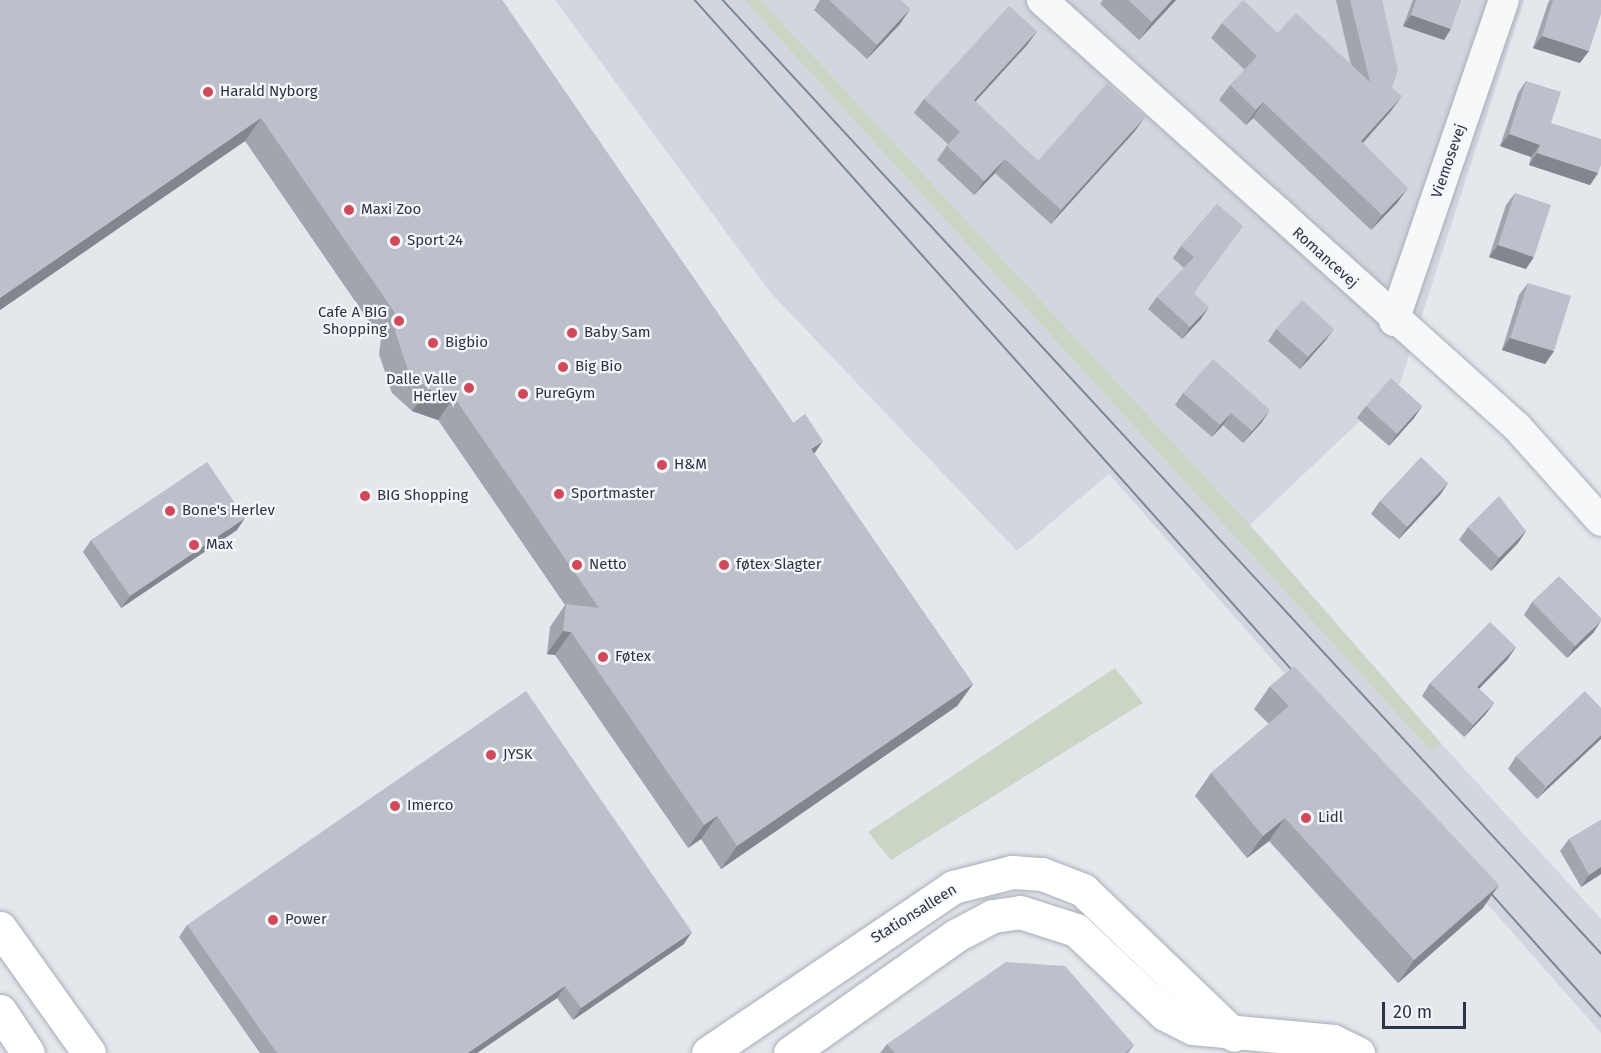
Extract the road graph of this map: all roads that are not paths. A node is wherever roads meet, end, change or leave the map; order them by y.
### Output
1 (1042, 0) edge
2 (1504, 0) edge
3 (1394, 321) junction
4 (1601, 521) edge
5 (0, 928) edge
6 (0, 1011) edge
7 (1234, 1035) junction
8 (28, 1053) edge
9 (89, 1053) edge
10 (708, 1053) edge
11 (790, 1053) edge
12 (1358, 1053) edge

1 - 3 street, Romancevej
2 - 3 street, Viemosevej
3 - 4 street, Romancevej
5 - 9 street
6 - 8 street
7 - 10 street, Stationsalleen
7 - 11 street
7 - 12 street

